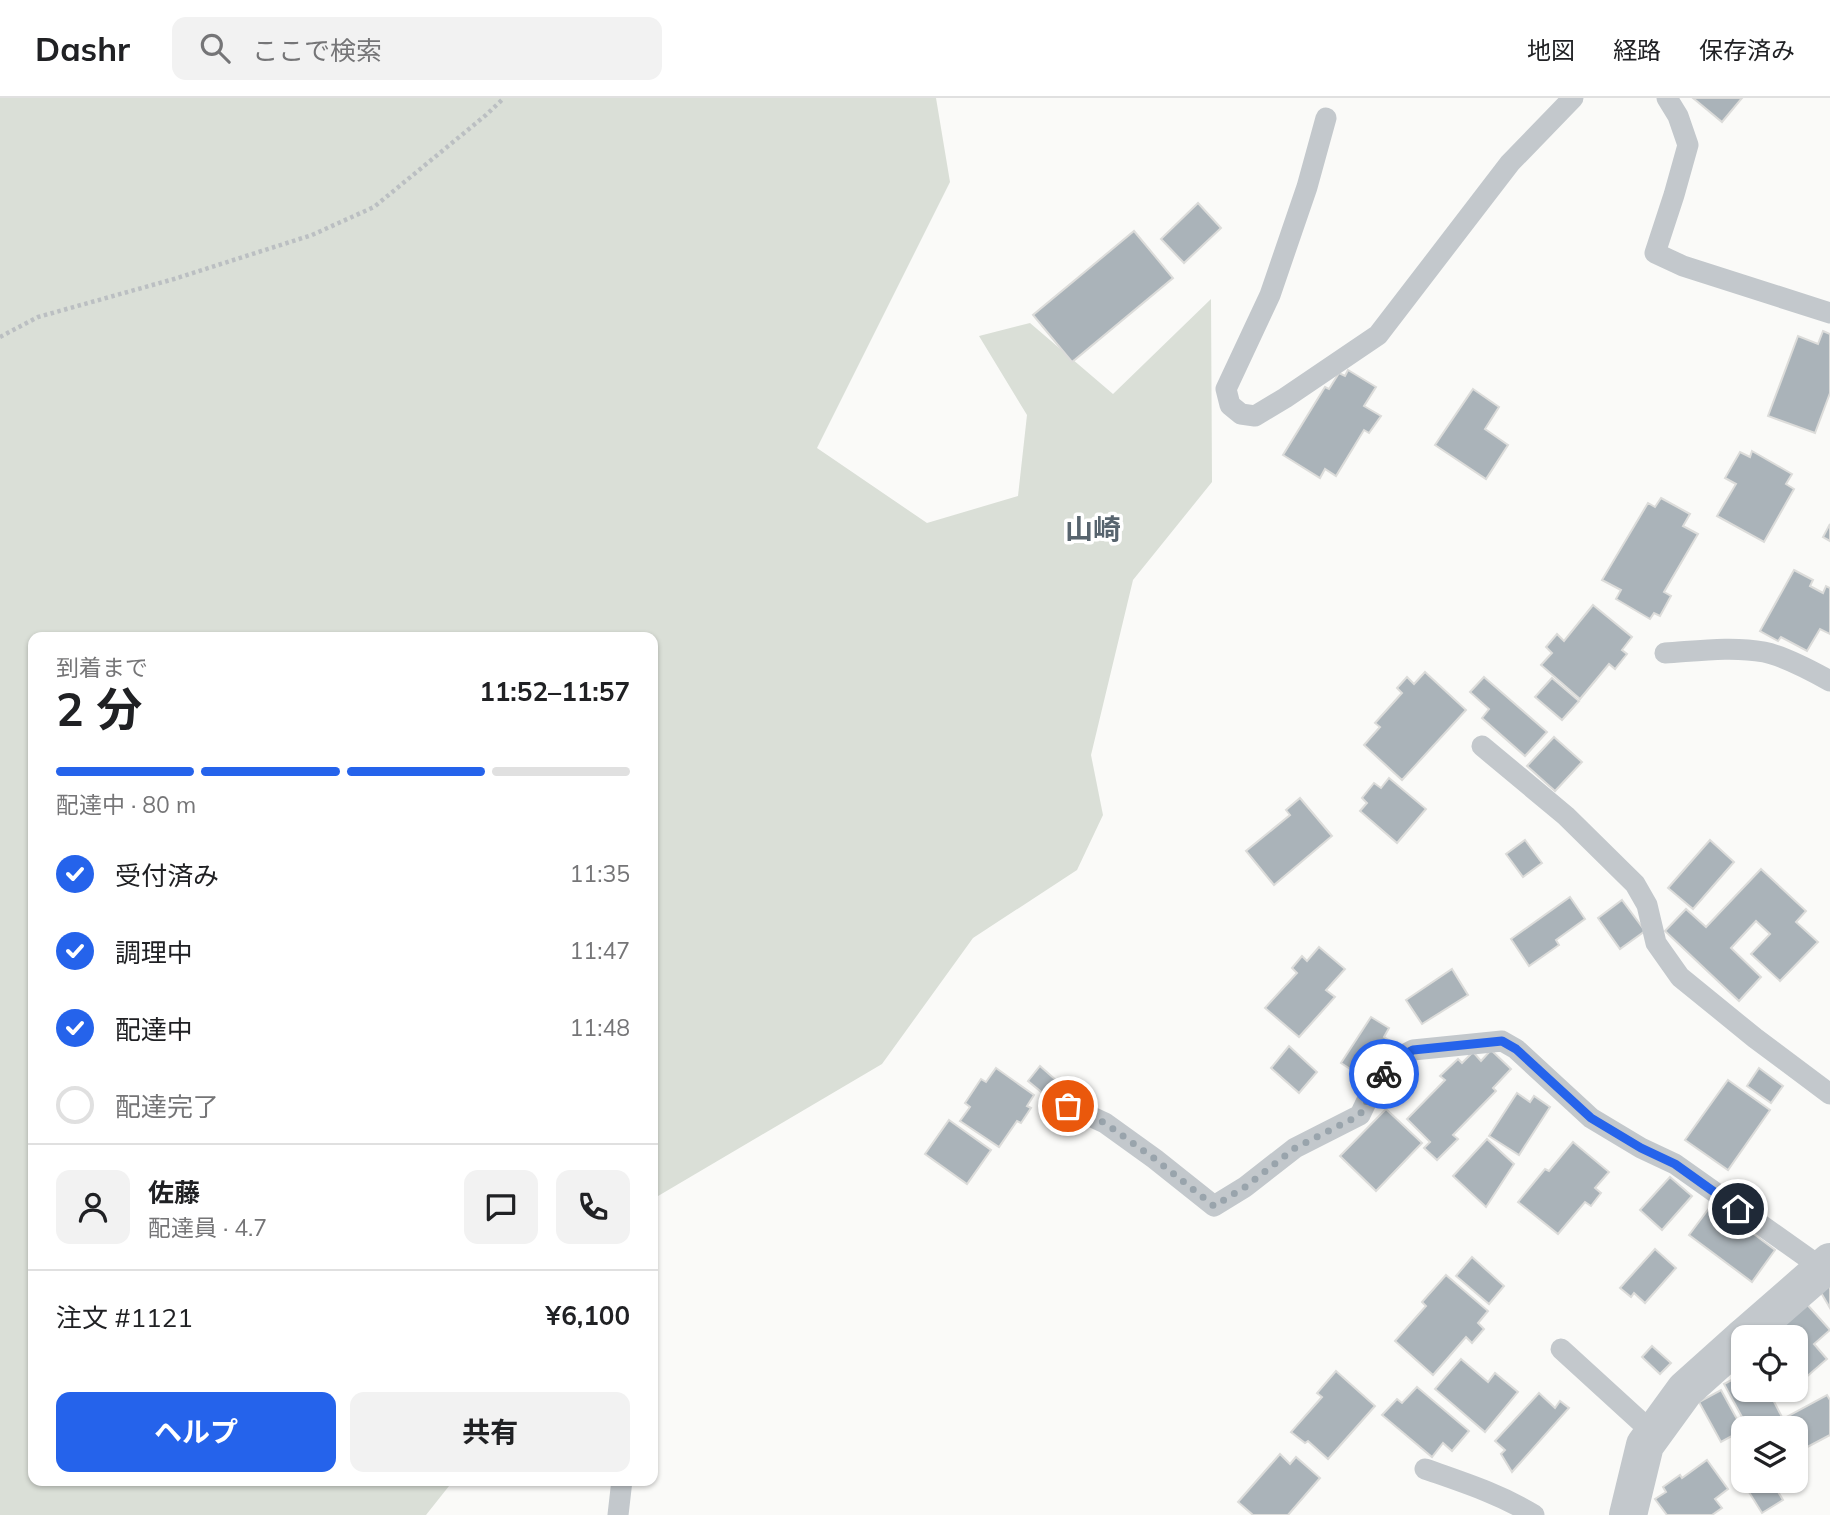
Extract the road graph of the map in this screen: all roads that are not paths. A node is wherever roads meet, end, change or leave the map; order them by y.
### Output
1 (1573, 98) edge
2 (1667, 98) edge
3 (1326, 118) dead end
4 (1830, 313) edge
5 (1665, 653) dead end
6 (1830, 681) edge
7 (1482, 746) dead end
8 (1830, 1094) edge
9 (1068, 1106) dead end
10 (1826, 1265) edge
11 (1759, 1325) edge
12 (1561, 1349) dead end
13 (1731, 1349) edge
14 (1653, 1433) junction
15 (1424, 1469) dead end
16 (621, 1486) edge
17 (618, 1515) edge
18 (1534, 1515) edge
19 (1628, 1515) edge

1 - 3 lane
2 - 4 lane
5 - 6 lane
7 - 8 lane
9 - 10 lane
10 - 11 street
12 - 14 lane
13 - 14 street
14 - 19 street
15 - 18 lane
16 - 17 lane

